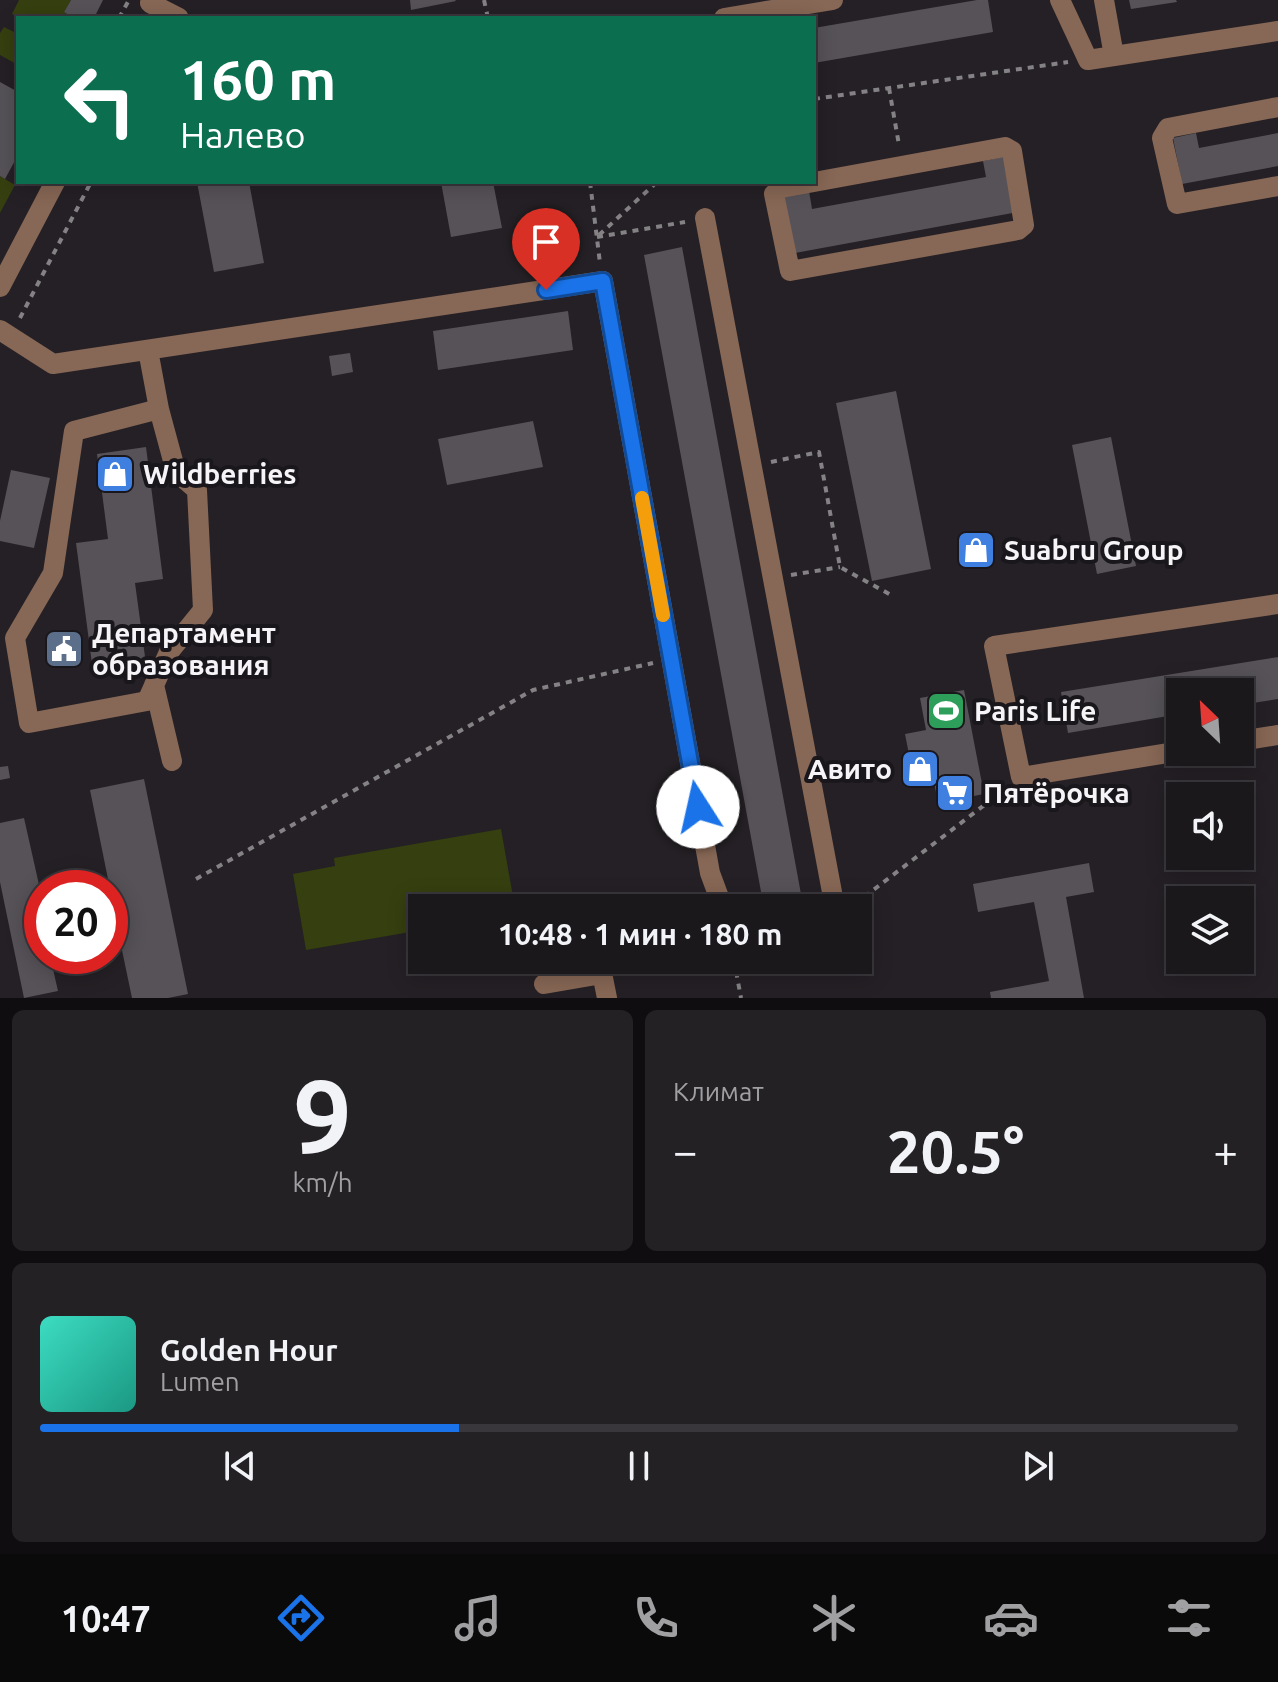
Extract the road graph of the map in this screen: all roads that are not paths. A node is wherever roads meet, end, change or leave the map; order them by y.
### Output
1 (833, 0) edge
2 (1060, 0) edge
3 (1104, 0) edge
4 (148, 7) edge
5 (173, 16) edge
6 (736, 16) edge
7 (1278, 31) edge
8 (1114, 56) junction
9 (1278, 107) edge
10 (816, 182) edge
11 (54, 184) edge
12 (803, 184) edge
13 (1278, 186) edge
14 (705, 218) road end
15 (0, 287) edge
16 (6, 332) edge
17 (148, 350) junction
18 (159, 409) junction
19 (1278, 604) edge
20 (154, 685) junction
21 (1278, 735) edge
22 (1254, 739) edge
23 (1166, 753) edge
24 (172, 761) dead end
25 (718, 894) edge
26 (832, 894) edge
27 (602, 974) joint
28 (544, 984) dead end
29 (607, 998) edge

1 - 6 street
2 - 8 street
3 - 8 street
4 - 5 street
7 - 8 street
9 - 13 street
10 - 12 street
11 - 15 street
14 - 26 street
16 - 17 street
17 - 18 street
17 - 25 street
18 - 20 street
18 - 20 street
19 - 23 street
20 - 24 street
21 - 22 street
27 - 28 street
27 - 29 street

